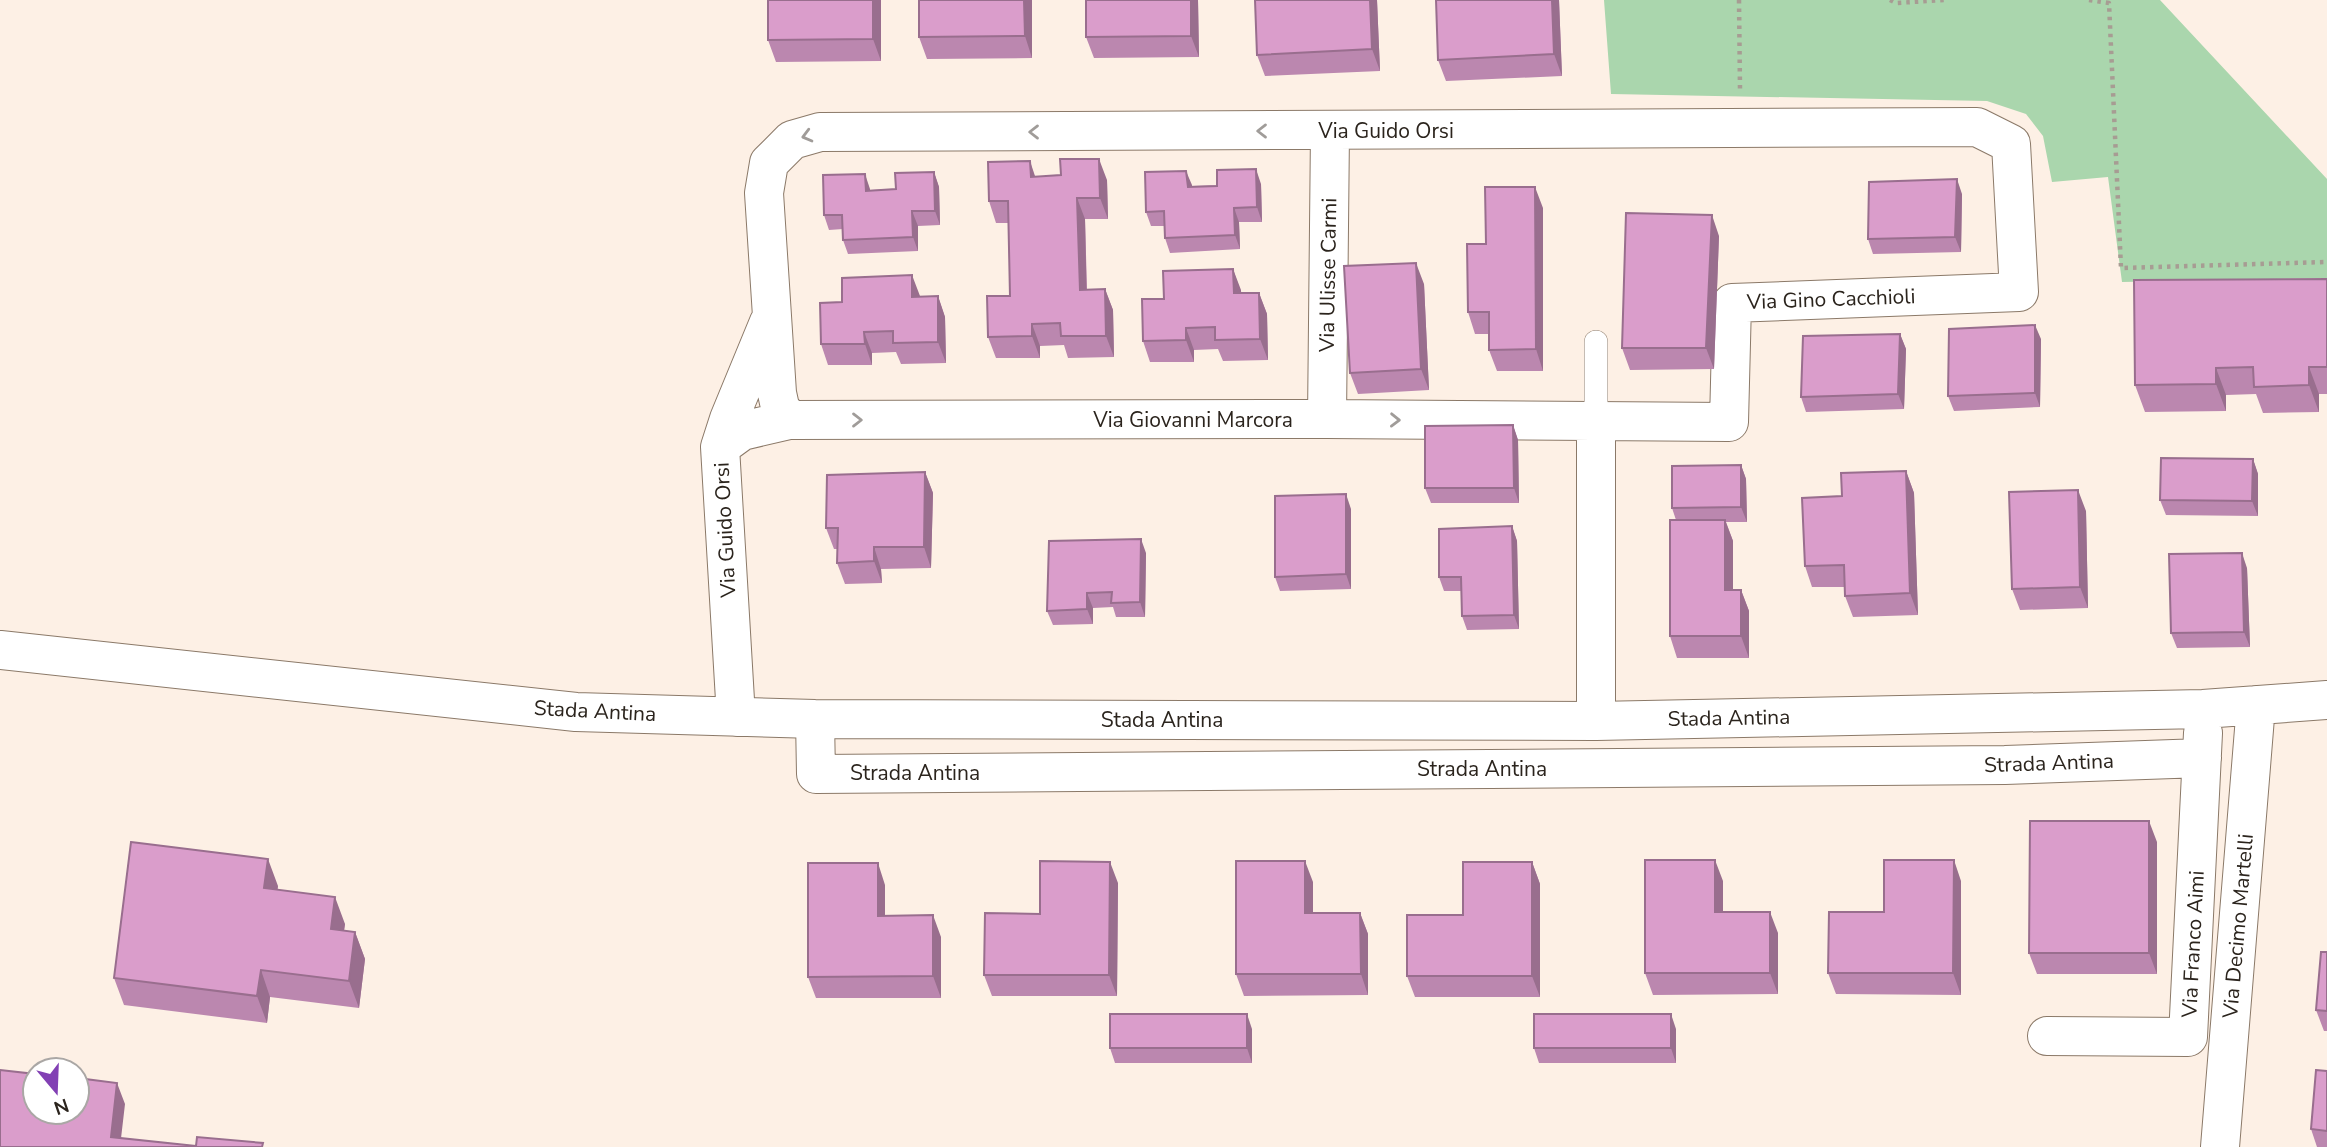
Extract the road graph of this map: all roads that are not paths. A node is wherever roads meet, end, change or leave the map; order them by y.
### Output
1 (1330, 131) junction
2 (2019, 292) joint
3 (773, 312) junction
4 (1596, 342) dead end
5 (1327, 419) junction
6 (789, 420) junction
7 (1596, 422) junction
8 (720, 447) junction
9 (0, 650) edge
10 (2327, 701) edge
11 (2256, 705) junction
12 (2203, 709) junction
13 (736, 716) junction
14 (815, 719) junction
15 (1450, 721) junction
16 (1595, 721) junction
17 (2202, 758) junction
18 (1449, 769) junction
19 (2047, 1036) dead end
20 (2220, 1147) edge

1 - 2 street, Via Guido Orsi
1 -> 3 street, Via Guido Orsi
1 - 5 street, Via Ulisse Carmi
2 - 7 street, Via Gino Cacchioli
3 - 6 street, Via Guido Orsi
3 - 8 street, Via Guido Orsi
4 - 7 lane
6 -> 5 street, Via Giovanni Marcora
5 -> 7 street, Via Giovanni Marcora
6 - 8 street, Via Giovanni Marcora
7 - 16 street
8 - 13 street, Via Guido Orsi
9 - 13 street, Stada Antina
10 - 11 street, Stada Antina
11 - 12 street, Stada Antina
11 - 20 street, Via Decimo Martelli
12 - 16 street, Stada Antina
12 - 17 street, Via Franco Aimi
13 - 14 street, Stada Antina
14 - 15 street, Stada Antina
14 - 18 street, Strada Antina
15 - 16 street, Stada Antina
15 - 18 street
17 - 18 street, Strada Antina
17 - 19 street, Via Franco Aimi

